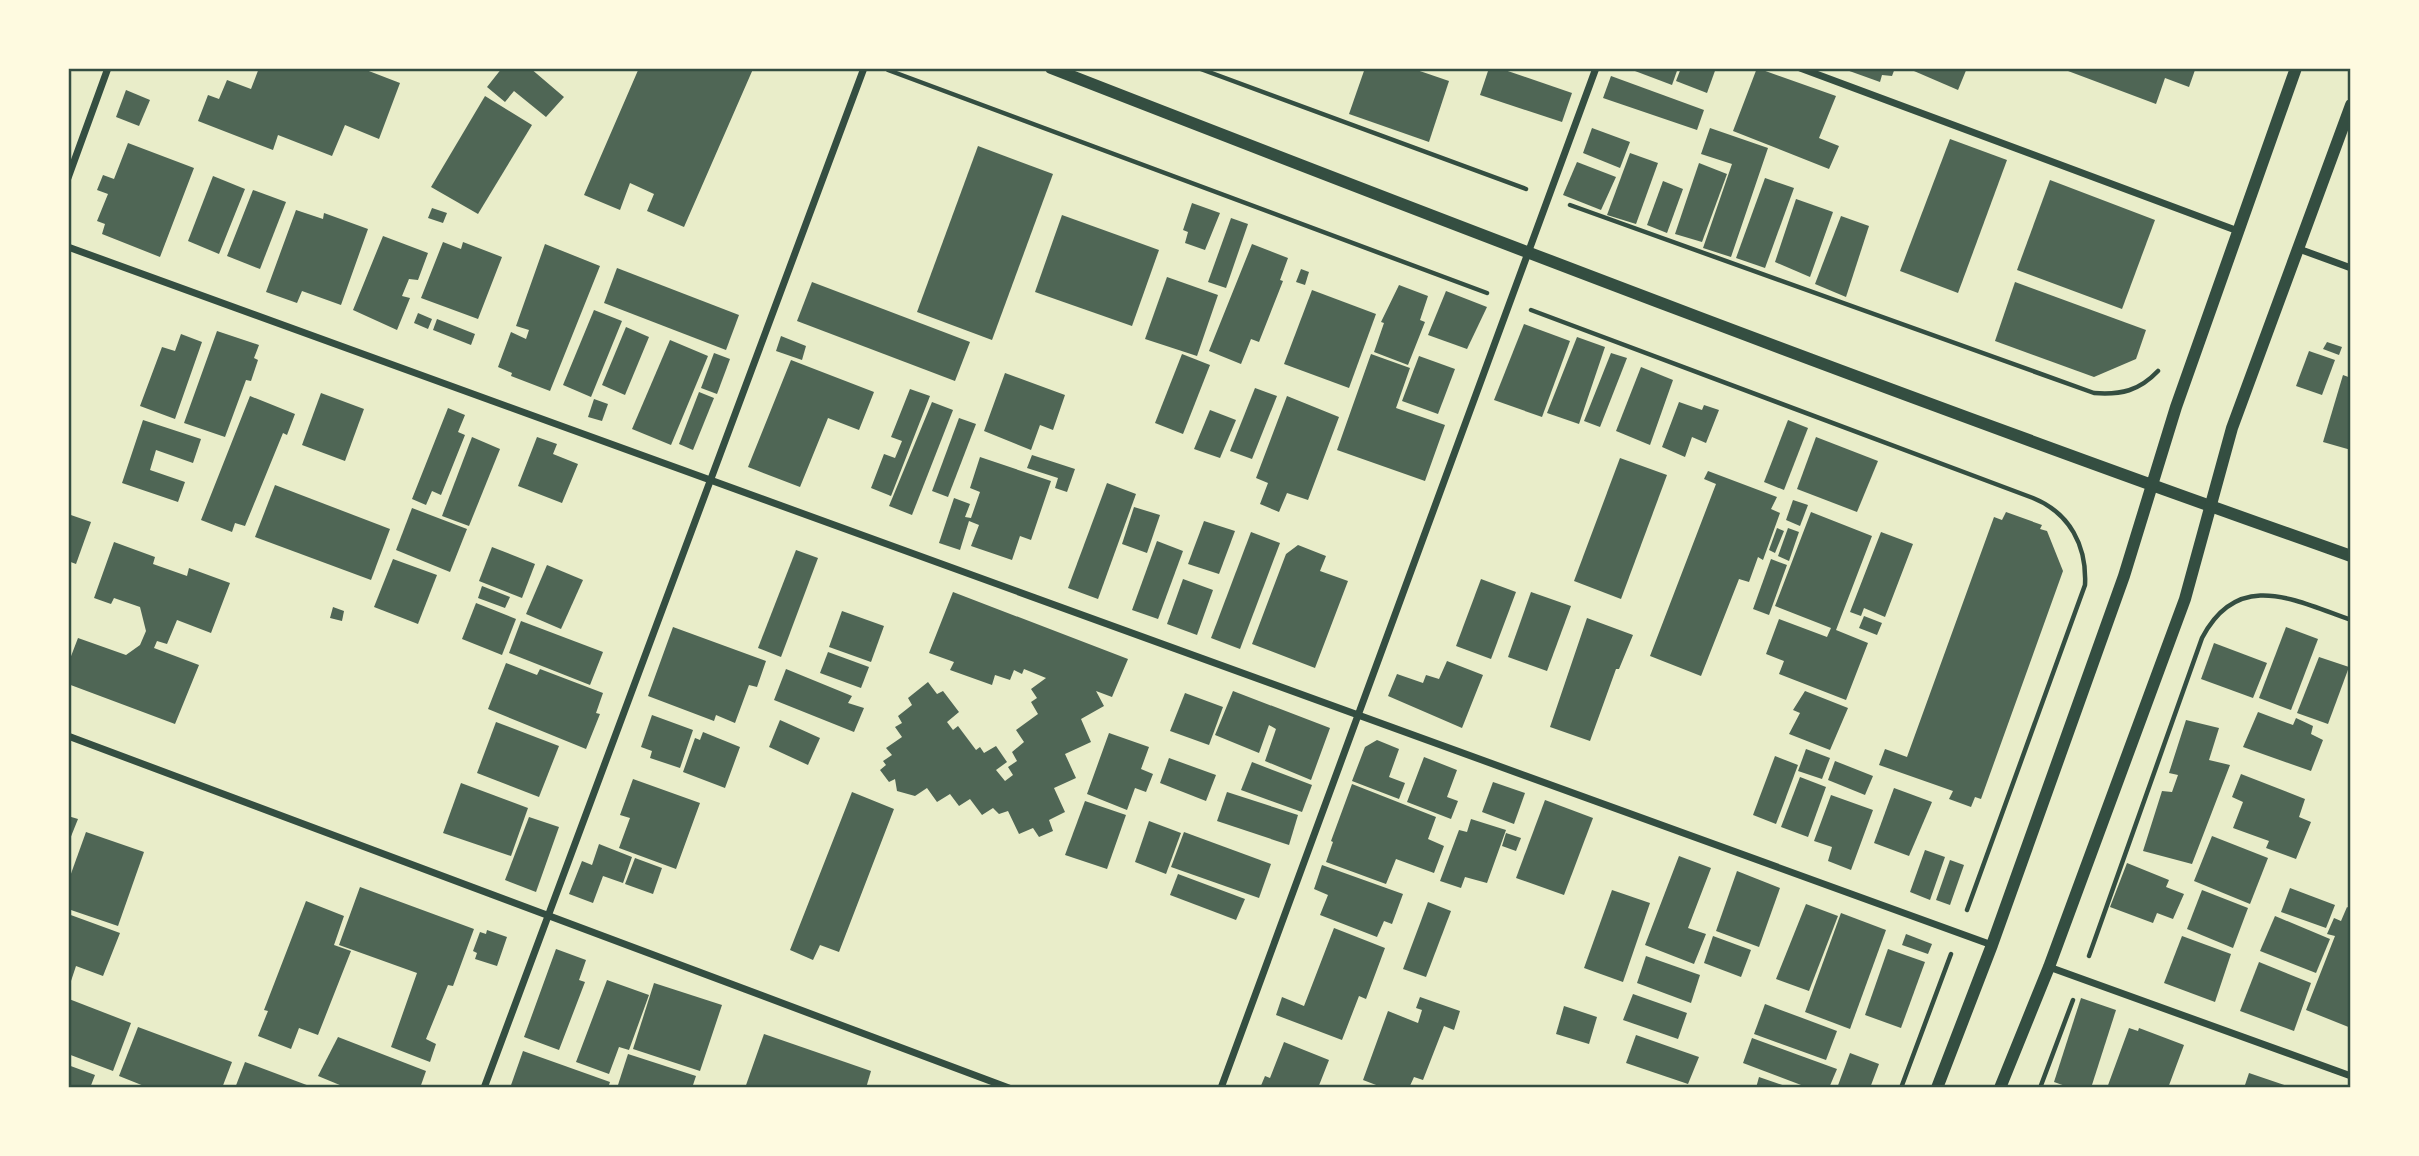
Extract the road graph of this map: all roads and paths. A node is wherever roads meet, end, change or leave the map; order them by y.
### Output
1 (108, 68) edge
2 (863, 68) edge
3 (882, 68) edge
4 (1051, 68) edge
5 (1198, 68) edge
6 (1596, 68) edge
7 (1800, 68) edge
8 (2296, 68) edge
9 (2351, 106) edge
10 (68, 178) edge
11 (1549, 198) junction
12 (2238, 231) junction
13 (68, 247) edge
14 (2299, 249) junction
15 (1528, 254) junction
16 (2351, 268) edge
17 (1511, 302) junction
18 (2163, 363) dead end
19 (710, 481) junction
20 (2154, 487) junction
21 (2212, 507) junction
22 (2351, 556) edge
23 (2351, 620) edge
24 (1356, 714) junction
25 (68, 736) edge
26 (547, 917) junction
27 (1958, 935) junction
28 (1992, 945) junction
29 (2049, 967) junction
30 (2081, 977) junction
31 (2351, 1076) edge
32 (484, 1088) edge
33 (1009, 1088) edge
34 (1221, 1088) edge
35 (1901, 1088) edge
36 (1937, 1088) edge
37 (2000, 1088) edge
38 (2040, 1088) edge

1 - 10 street
2 - 19 street
3 - 17 path
4 - 15 street
5 - 11 path
6 - 11 street
7 - 12 street
8 - 12 street
9 - 14 street
11 - 15 street
11 - 18 path
12 - 20 street
13 - 19 street
14 - 16 street
14 - 21 street
15 - 17 street
15 - 20 street
17 - 24 street
17 - 27 path
19 - 24 street
19 - 26 street
20 - 21 street
20 - 28 street
21 - 22 street
21 - 29 street
23 - 30 path
24 - 27 street
24 - 34 street
25 - 26 street
26 - 32 street
26 - 33 street
27 - 28 street
27 - 35 path
28 - 36 street
29 - 30 street
29 - 37 street
30 - 31 street
30 - 38 path

